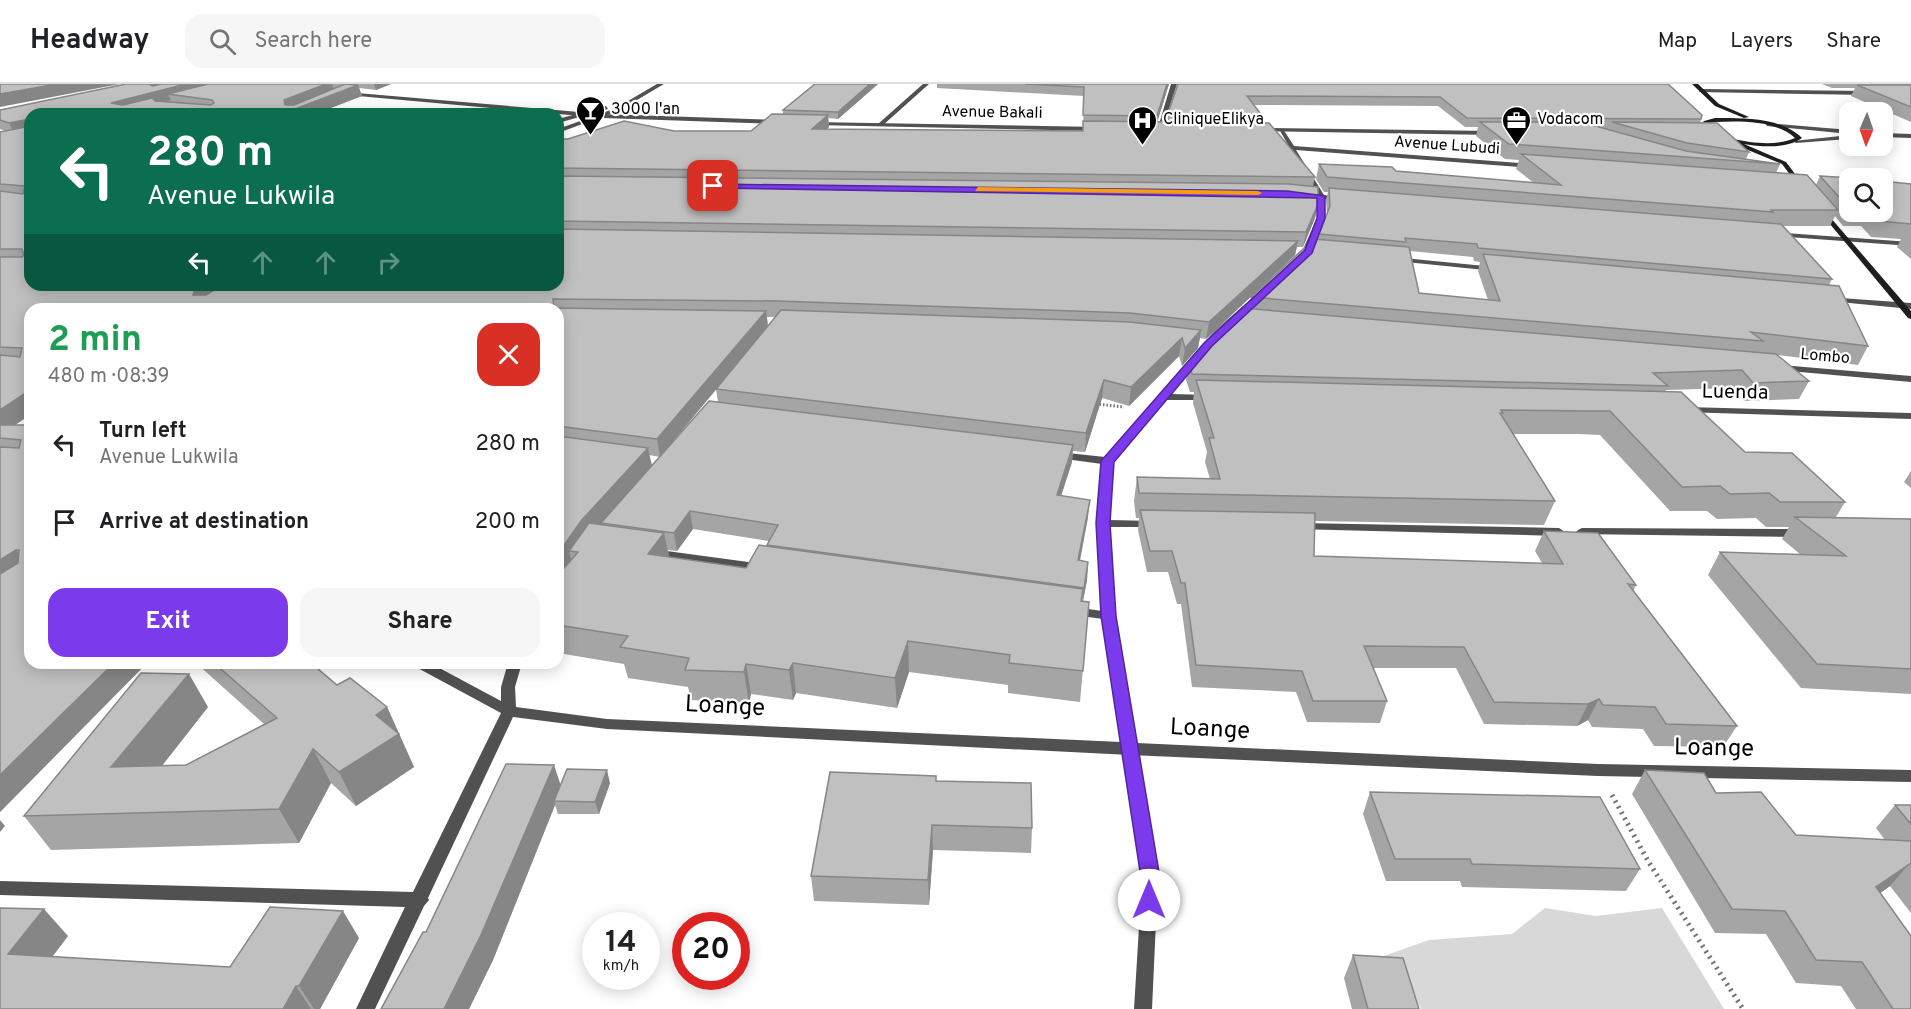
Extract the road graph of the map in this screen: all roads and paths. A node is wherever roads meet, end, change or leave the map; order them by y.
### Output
1 (661, 84) edge
2 (926, 84) edge
3 (1174, 84) edge
4 (1695, 84) edge
5 (1701, 91) junction
6 (1876, 93) edge
7 (334, 97) edge
8 (624, 105) junction
9 (1717, 105) junction
10 (512, 108) edge
11 (564, 113) edge
12 (579, 114) junction
13 (603, 116) junction
14 (564, 119) edge
15 (789, 122) edge
16 (1706, 122) junction
17 (801, 123) edge
18 (1762, 123) junction
19 (880, 125) junction
20 (564, 129) edge
21 (1112, 129) edge
22 (1147, 129) edge
23 (1159, 129) junction
24 (1170, 130) edge
25 (1248, 130) edge
26 (1281, 130) junction
27 (1839, 131) edge
28 (1498, 133) edge
29 (1700, 133) edge
30 (1711, 133) junction
31 (1893, 135) edge
32 (1911, 136) edge
33 (1726, 138) junction
34 (1839, 138) edge
35 (1794, 142) junction
36 (1293, 148) junction
37 (1786, 157) junction
38 (1541, 167) edge
39 (1785, 176) edge
40 (1796, 178) junction
41 (1789, 185) edge
42 (1801, 186) junction
43 (1810, 190) edge
44 (1299, 194) edge
45 (1321, 196) junction
46 (1351, 200) edge
47 (1816, 204) edge
48 (1764, 233) edge
49 (1845, 239) junction
50 (1911, 244) edge
51 (1308, 251) junction
52 (1320, 252) edge
53 (1298, 255) edge
54 (1390, 259) edge
55 (1508, 270) edge
56 (1821, 298) edge
57 (1906, 306) edge
58 (1911, 316) edge
59 (1201, 353) edge
60 (1766, 367) edge
61 (1911, 379) edge
62 (1163, 397) junction
63 (1222, 398) edge
64 (1092, 403) edge
65 (1151, 410) junction
66 (1674, 410) edge
67 (1911, 416) edge
68 (1049, 454) edge
69 (1108, 461) junction
70 (1103, 523) junction
71 (1163, 524) edge
72 (1283, 526) edge
73 (1817, 533) edge
74 (639, 551) edge
75 (780, 571) edge
76 (1062, 609) edge
77 (1109, 616) junction
78 (430, 669) edge
79 (513, 669) edge
80 (509, 711) junction
81 (1130, 748) junction
82 (1598, 770) junction
83 (1911, 776) edge
84 (0, 888) edge
85 (420, 900) junction
86 (365, 1009) edge
87 (1143, 1009) edge
88 (1743, 1009) edge

1 - 8 street
2 - 19 street
3 - 23 street
4 - 5 main road
5 - 6 street
5 - 9 main road
7 - 10 street
8 - 12 street
8 - 13 street
9 - 16 main road
9 - 18 main road
11 - 12 street
12 - 13 street
12 - 14 street
13 - 15 street
13 - 20 street
16 - 18 main road
16 - 30 main road
17 - 19 street, Avenue Bakali
18 - 27 street
18 - 35 main road
19 - 21 street, Avenue Bakali
22 - 23 street
23 - 24 street
25 - 26 street
26 - 28 street
26 - 36 street
29 - 30 street
30 - 33 main road
31 - 32 street
33 - 35 main road
33 - 37 main road
34 - 35 street
35 - 37 main road
36 - 38 street, Avenue Lubudi
36 - 45 street
37 - 40 main road
39 - 40 street
40 - 42 main road
41 - 42 street
42 - 43 main road
44 - 45 street
45 - 46 street
45 - 51 street
47 - 49 main road
48 - 49 street
49 - 50 street
49 - 57 main road
51 - 52 street
51 - 53 street
54 - 55 street
56 - 57 street
57 - 58 main road
59 - 62 street
60 - 61 street, Lombo
62 - 63 street
62 - 65 street
64 - 65 path
65 - 69 street
66 - 67 street, Luenda
68 - 69 street
69 - 70 street
70 - 71 street
70 - 77 street
72 - 73 street
74 - 75 street
76 - 77 street
77 - 81 street
78 - 80 street
79 - 80 street
80 - 81 street, Loange
80 - 85 street
81 - 82 street, Loange
81 - 87 street
82 - 83 street, Loange
82 - 88 path
84 - 85 street
85 - 86 street

